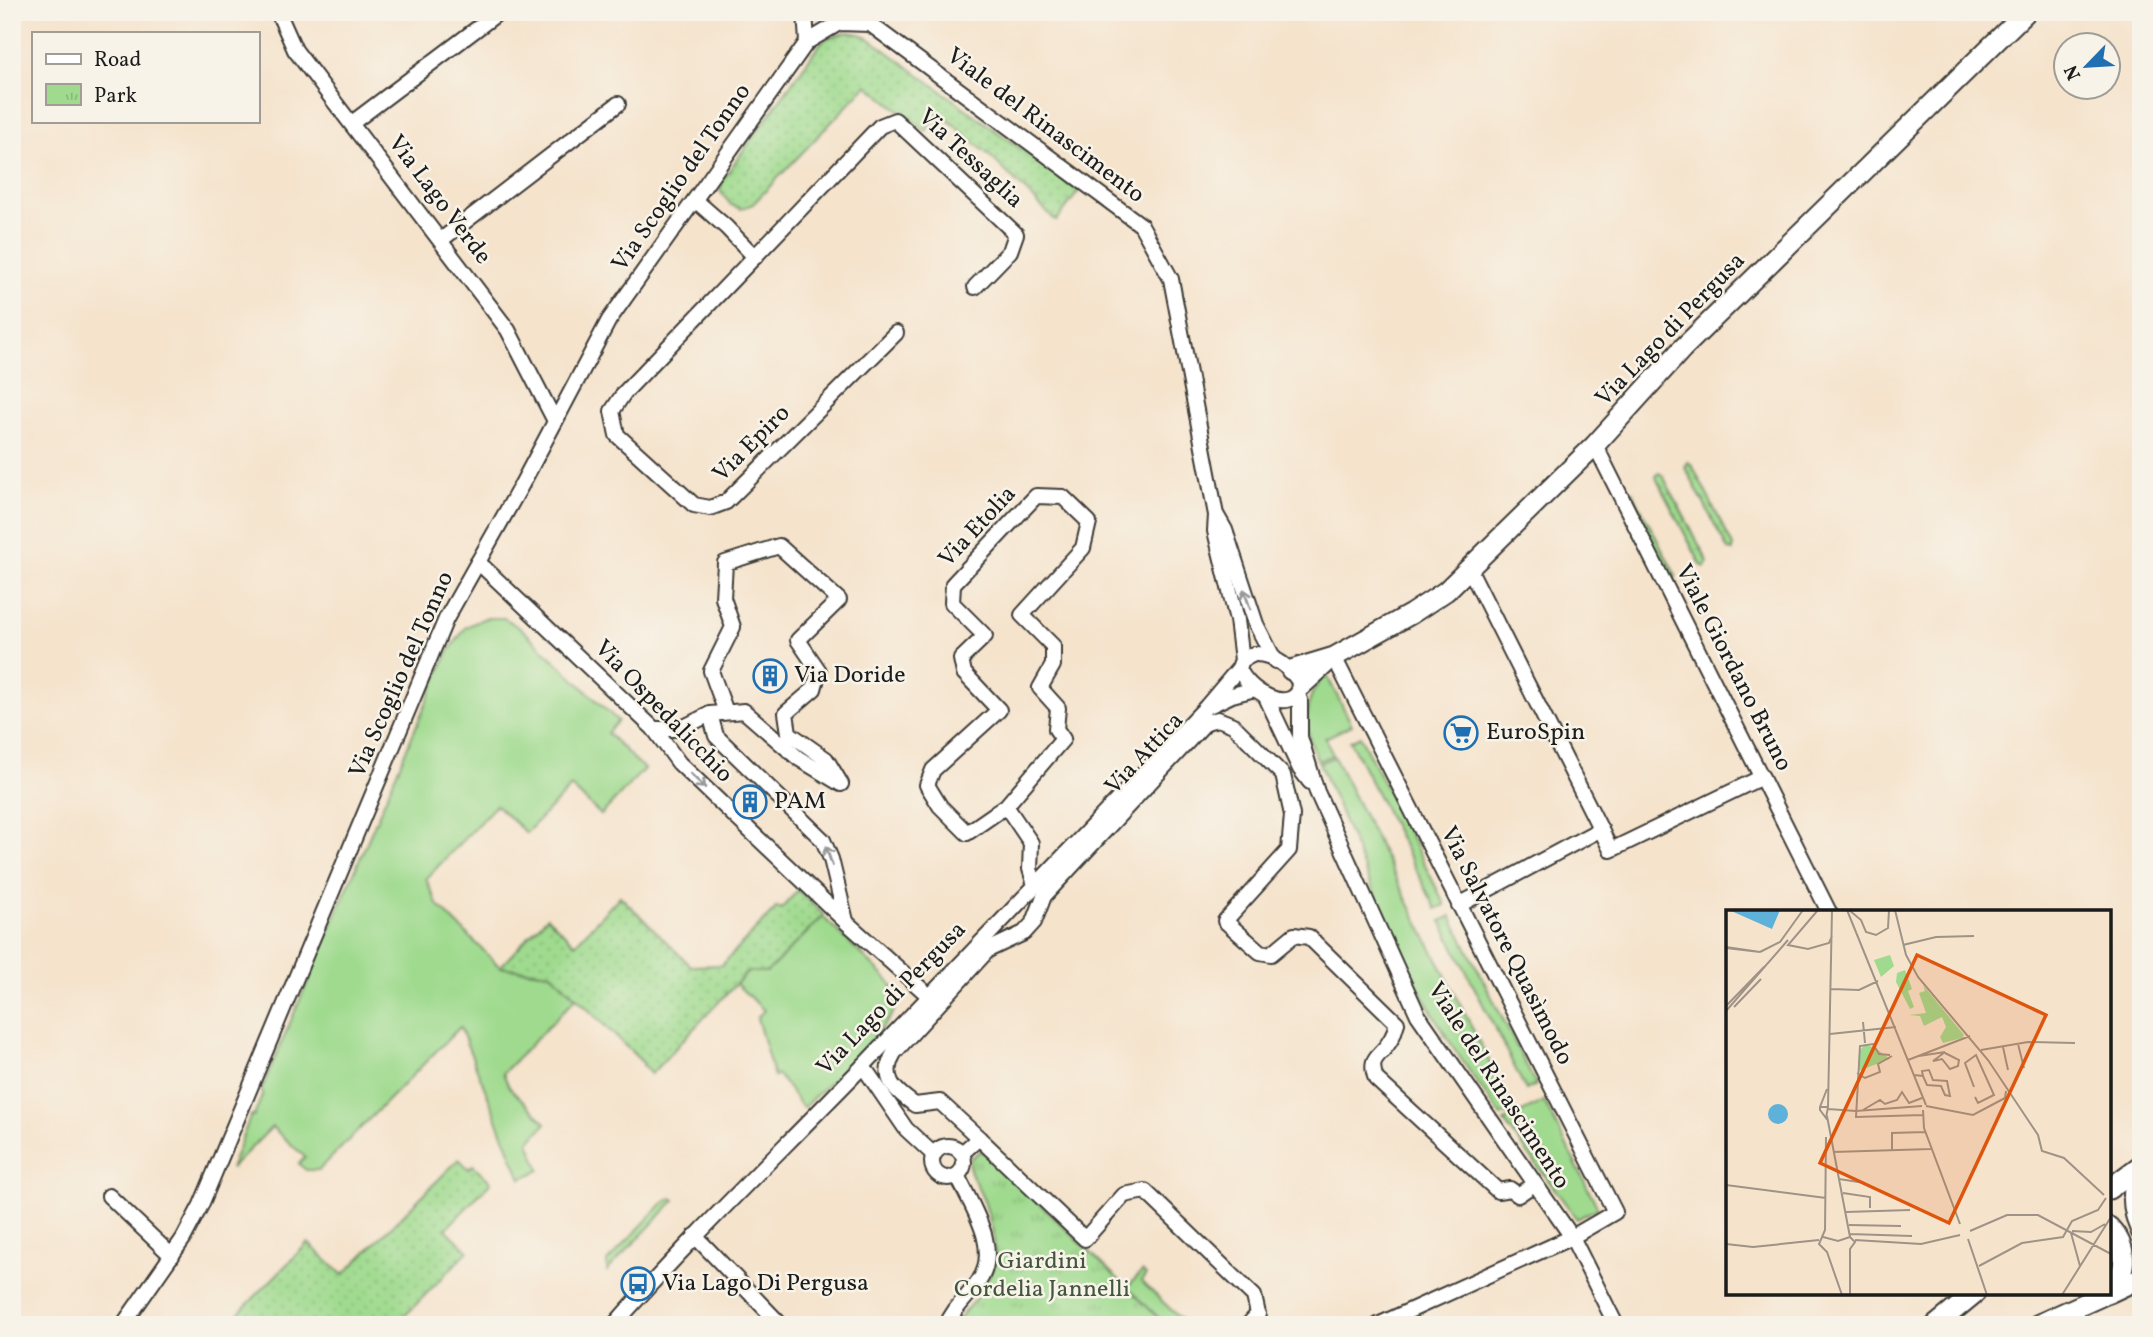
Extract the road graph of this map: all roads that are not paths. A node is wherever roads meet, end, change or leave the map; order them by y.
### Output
1 (278, 12) edge
2 (499, 12) edge
3 (805, 12) edge
4 (2026, 12) edge
5 (807, 42) junction
6 (618, 104) dead end
7 (352, 123) junction
8 (695, 200) junction
9 (441, 240) junction
10 (755, 257) junction
11 (975, 288) dead end
12 (896, 333) dead end
13 (555, 421) junction
14 (1595, 445) junction
15 (1216, 515) junction
16 (478, 562) junction
17 (1469, 568) junction
18 (1334, 657) junction
19 (1240, 664) junction
20 (1291, 678) junction
21 (1260, 692) junction
22 (1206, 707) junction
23 (726, 712) junction
24 (710, 714) junction
25 (654, 729) junction
26 (1762, 777) junction
27 (1317, 792) junction
28 (1006, 806) junction
29 (1601, 829) junction
30 (1035, 885) junction
31 (1459, 905) junction
32 (1828, 910) edge
33 (1006, 914) junction
34 (846, 922) junction
35 (1024, 933) junction
36 (928, 995) junction
37 (863, 1066) junction
38 (979, 1138) junction
39 (961, 1153) junction
40 (933, 1154) junction
41 (2140, 1165) edge
42 (957, 1175) junction
43 (1534, 1184) junction
44 (2111, 1187) edge
45 (109, 1196) dead end
46 (1615, 1212) junction
47 (1622, 1227) dead end
48 (2111, 1230) edge
49 (2141, 1231) edge
50 (695, 1236) junction
51 (1572, 1237) junction
52 (172, 1256) junction
53 (2141, 1278) edge
54 (2111, 1290) edge
55 (2111, 1292) edge
56 (1973, 1295) edge
57 (2104, 1295) edge
58 (123, 1325) edge
59 (614, 1325) edge
60 (781, 1325) edge
61 (947, 1325) edge
62 (1248, 1325) edge
63 (1378, 1325) edge
64 (1616, 1325) edge
65 (1936, 1325) edge
66 (2037, 1325) edge

1 - 7 street, Via Lago Verde
2 - 7 street
3 - 5 street
4 - 14 street, Via Lago di Pergusa
5 - 8 street, Via Scoglio del Tonno
5 - 15 street, Viale del Rinascimento
6 - 9 street
7 - 9 street, Via Lago Verde
8 - 10 street
8 - 13 street, Via Scoglio del Tonno
9 - 13 street, Via Lago Verde
10 - 11 street, Via Tessaglia
10 - 12 street, Via Epiro
13 - 16 street, Via Scoglio del Tonno
14 - 17 street, Via Lago di Pergusa
14 - 26 street, Viale Giordano Bruno
15 - 19 street, Viale del Rinascimento
20 -> 15 street, Viale del Rinascimento
16 - 25 street, Via Ospedalicchio
16 - 52 street, Via Scoglio del Tonno
17 - 18 street, Via Lago di Pergusa
17 - 29 street
18 - 20 street, Via Lago di Pergusa
18 - 31 street, Via Salvatore Quasìmodo
19 - 20 street
19 - 21 street
19 - 22 street, Via Lago di Pergusa
20 - 21 street
20 - 27 street
21 - 22 street
21 - 27 street
22 - 30 street, Via Lago di Pergusa
23 - 23 street
23 - 24 street
24 - 25 street
34 -> 24 street
25 -> 34 street, Via Ospedalicchio
26 - 29 street
26 - 32 street, Viale Giordano Bruno
27 - 43 street, Viale del Rinascimento
28 - 28 street, Via Etolia
28 - 30 street
29 - 31 street
30 - 33 street, Via Lago di Pergusa
31 - 46 street, Via Salvatore Quasìmodo
33 - 35 street
33 - 36 street, Via Lago di Pergusa
34 - 36 street, Via Ospedalicchio
35 - 38 street
35 - 43 street, Via Attica
36 - 37 street, Via Lago di Pergusa
37 - 40 street
37 - 50 street, Via Lago di Pergusa
38 - 39 street
38 - 62 street
39 - 40 street
39 - 42 street
40 - 42 street
41 - 44 street
41 - 49 street
42 - 61 street
43 - 51 street, Viale del Rinascimento
45 - 52 street
46 - 47 street, Via Salvatore Quasìmodo
46 - 51 street
48 - 54 street
50 - 59 street, Via Lago di Pergusa
50 - 60 street
51 - 63 street
51 - 64 street, Viale del Rinascimento
52 - 58 street, Via Scoglio del Tonno
53 - 55 street
56 - 65 street
57 - 66 street

